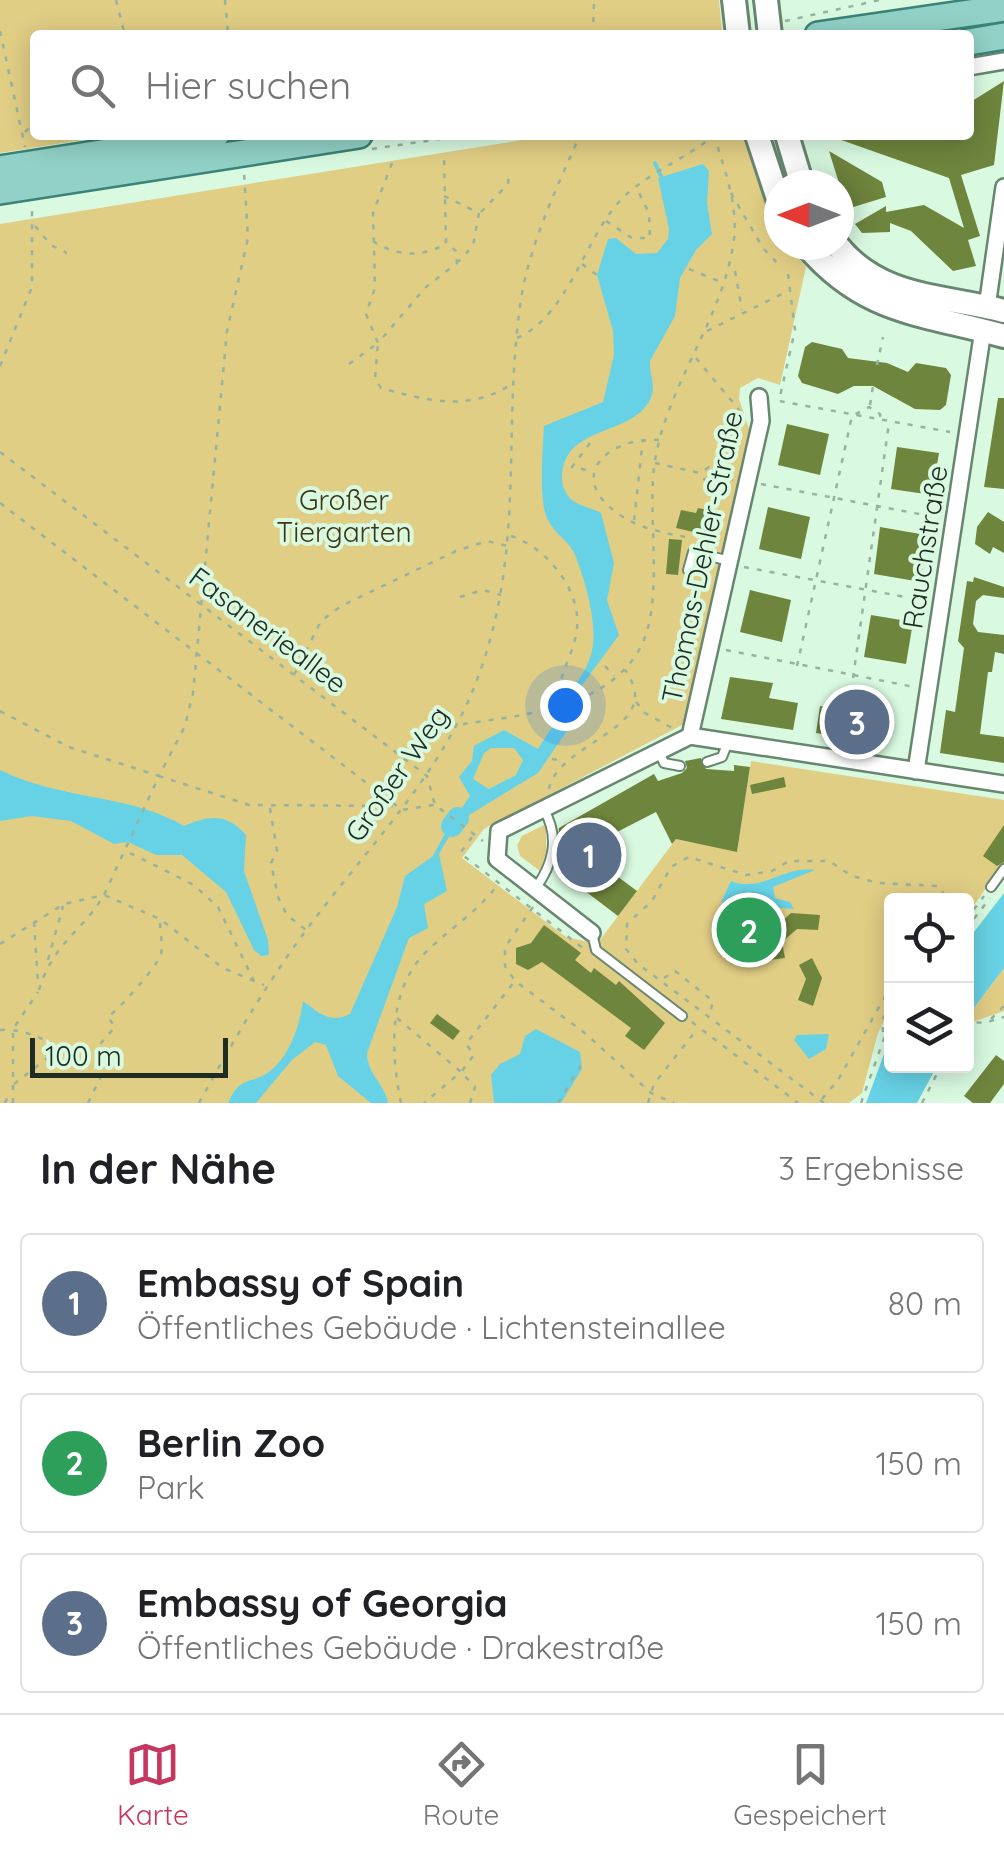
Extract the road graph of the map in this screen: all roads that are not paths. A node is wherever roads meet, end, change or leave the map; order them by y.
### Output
1 (734, 0) edge
2 (766, 0) edge
3 (985, 6) edge
4 (1004, 8) edge
5 (810, 26) edge
6 (737, 30) edge
7 (769, 30) edge
8 (1004, 36) edge
9 (974, 41) edge
10 (1004, 61) edge
11 (974, 66) edge
12 (184, 140) edge
13 (327, 140) edge
14 (759, 140) edge
15 (788, 140) edge
16 (0, 169) edge
17 (768, 170) edge
18 (798, 170) edge
19 (1004, 186) edge
20 (0, 191) edge
21 (821, 260) edge
22 (851, 260) edge
23 (995, 321) edge
24 (759, 397) dead end
25 (736, 564) junction
26 (688, 570) dead end
27 (683, 734) junction
28 (728, 742) junction
29 (659, 752) junction
30 (706, 762) dead end
31 (680, 766) dead end
32 (916, 771) junction
33 (1004, 784) edge
34 (546, 802) junction
35 (1004, 869) edge
36 (992, 887) road end
37 (534, 900) junction
38 (592, 932) joint
39 (682, 1016) dead end

1 - 6 main road
2 - 7 main road
3 - 4 main road
3 - 5 main road
8 - 9 main road
10 - 11 street
12 - 16 main road
13 - 20 main road
14 - 17 main road
15 - 18 main road
19 - 23 street, Rauchstraße
21 - 23 main road
22 - 23 main road
23 - 32 street, Rauchstraße
24 - 25 street, Thomas-Dehler-Straße
25 - 26 lane
25 - 27 street, Thomas-Dehler-Straße
27 - 28 street
27 - 29 street, Thomas-Dehler-Straße
28 - 30 lane
28 - 32 street
29 - 31 lane
29 - 34 street, Thomas-Dehler-Straße
32 - 33 street
34 - 37 lane
34 - 37 street, Thomas-Dehler-Straße
35 - 36 lane
37 - 38 street
38 - 39 lane

